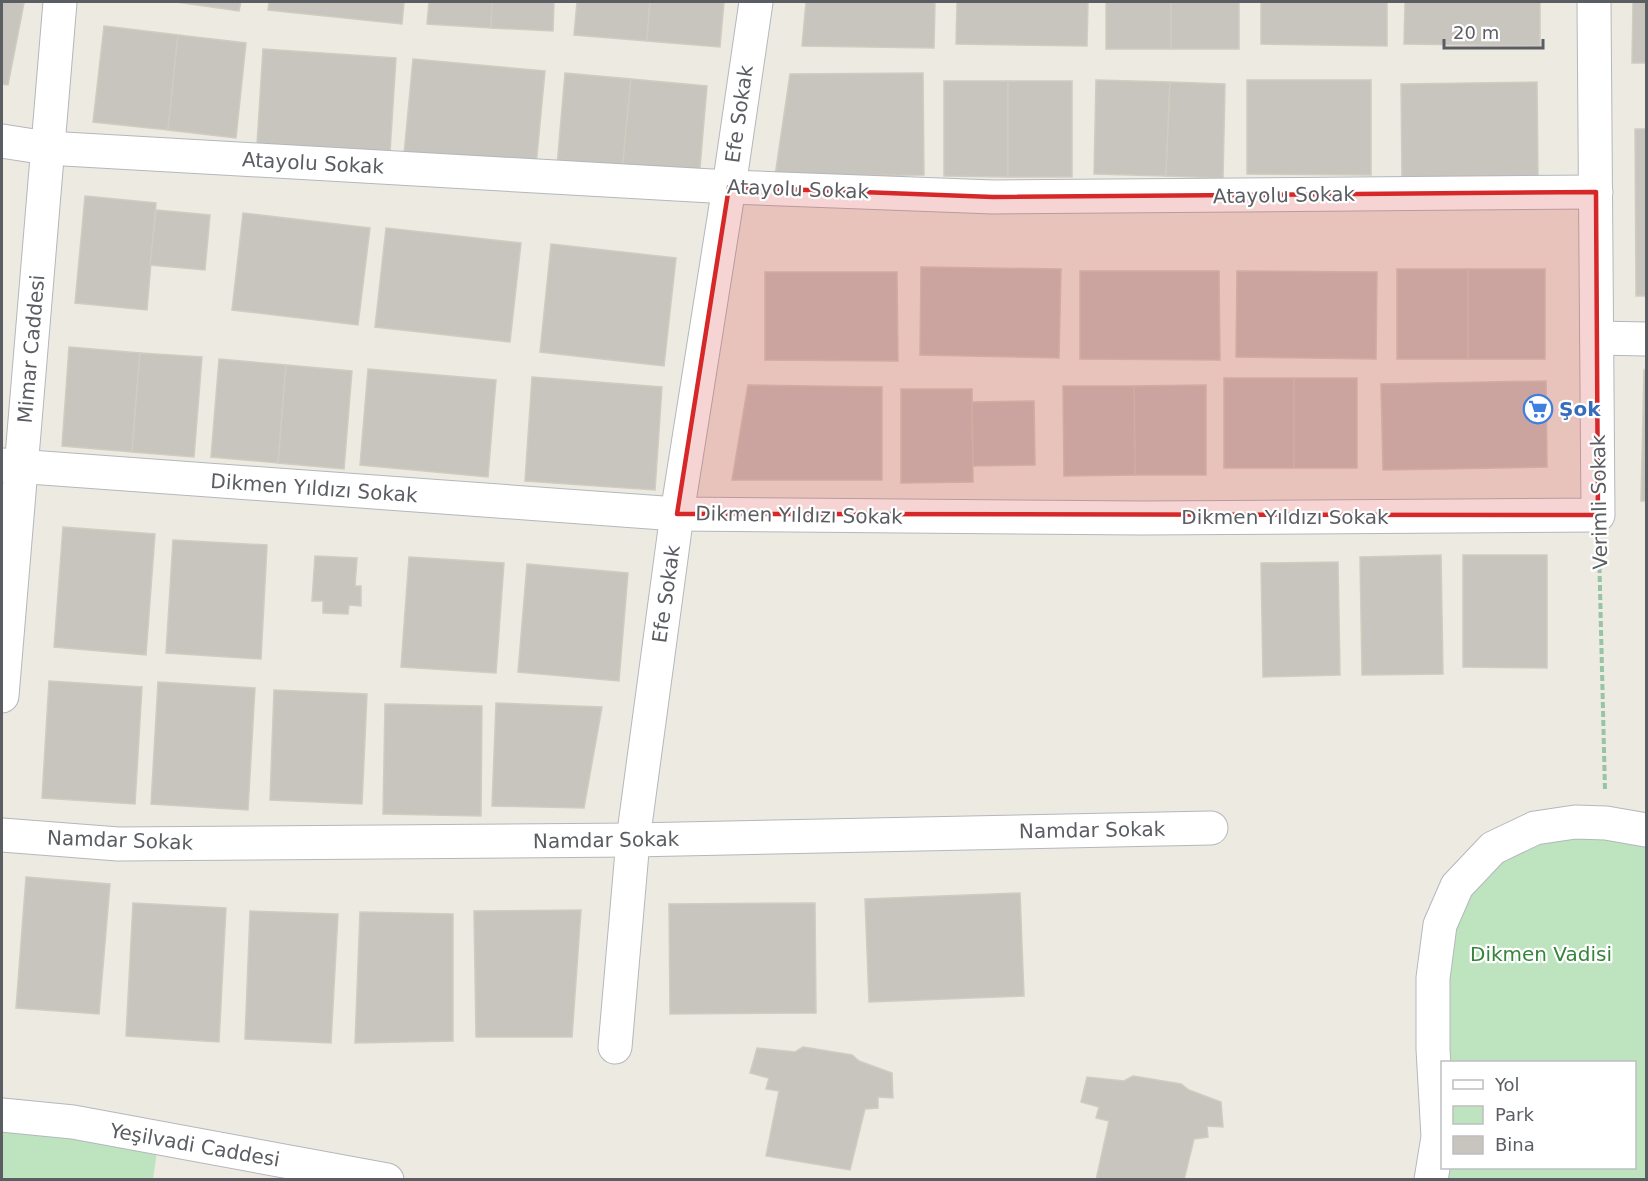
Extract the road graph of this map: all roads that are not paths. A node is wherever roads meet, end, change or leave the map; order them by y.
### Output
1 (60, 2) edge
2 (756, 2) edge
3 (1594, 2) edge
4 (2, 141) edge
5 (47, 148) junction
6 (729, 187) junction
7 (1596, 192) junction
8 (1597, 338) junction
9 (1647, 339) edge
10 (12, 466) edge
11 (677, 514) junction
12 (1598, 515) joint
13 (2, 696) edge
14 (1211, 828) dead end
15 (1647, 830) edge
16 (2, 835) edge
17 (633, 840) junction
18 (615, 1047) dead end
19 (2, 1114) edge
20 (387, 1179) edge
21 (1431, 1179) edge

1 - 5 street, Mimar Caddesi
2 - 6 street, Efe Sokak
3 - 7 street, Verimli Sokak
4 - 5 street, Atayolu Sokak
5 - 6 street, Atayolu Sokak
5 - 10 street, Mimar Caddesi
6 - 7 street, Atayolu Sokak
6 - 11 street, Efe Sokak
7 - 8 street, Verimli Sokak
8 - 9 street
8 - 12 street, Verimli Sokak
10 - 11 street, Dikmen Yıldızı Sokak
10 - 13 street, Mimar Caddesi
11 - 12 street, Dikmen Yıldızı Sokak
11 - 17 street, Efe Sokak
14 - 17 street, Namdar Sokak
15 - 21 street
16 - 17 street, Namdar Sokak
17 - 18 street, Efe Sokak
19 - 20 street, Yeşilvadi Caddesi

